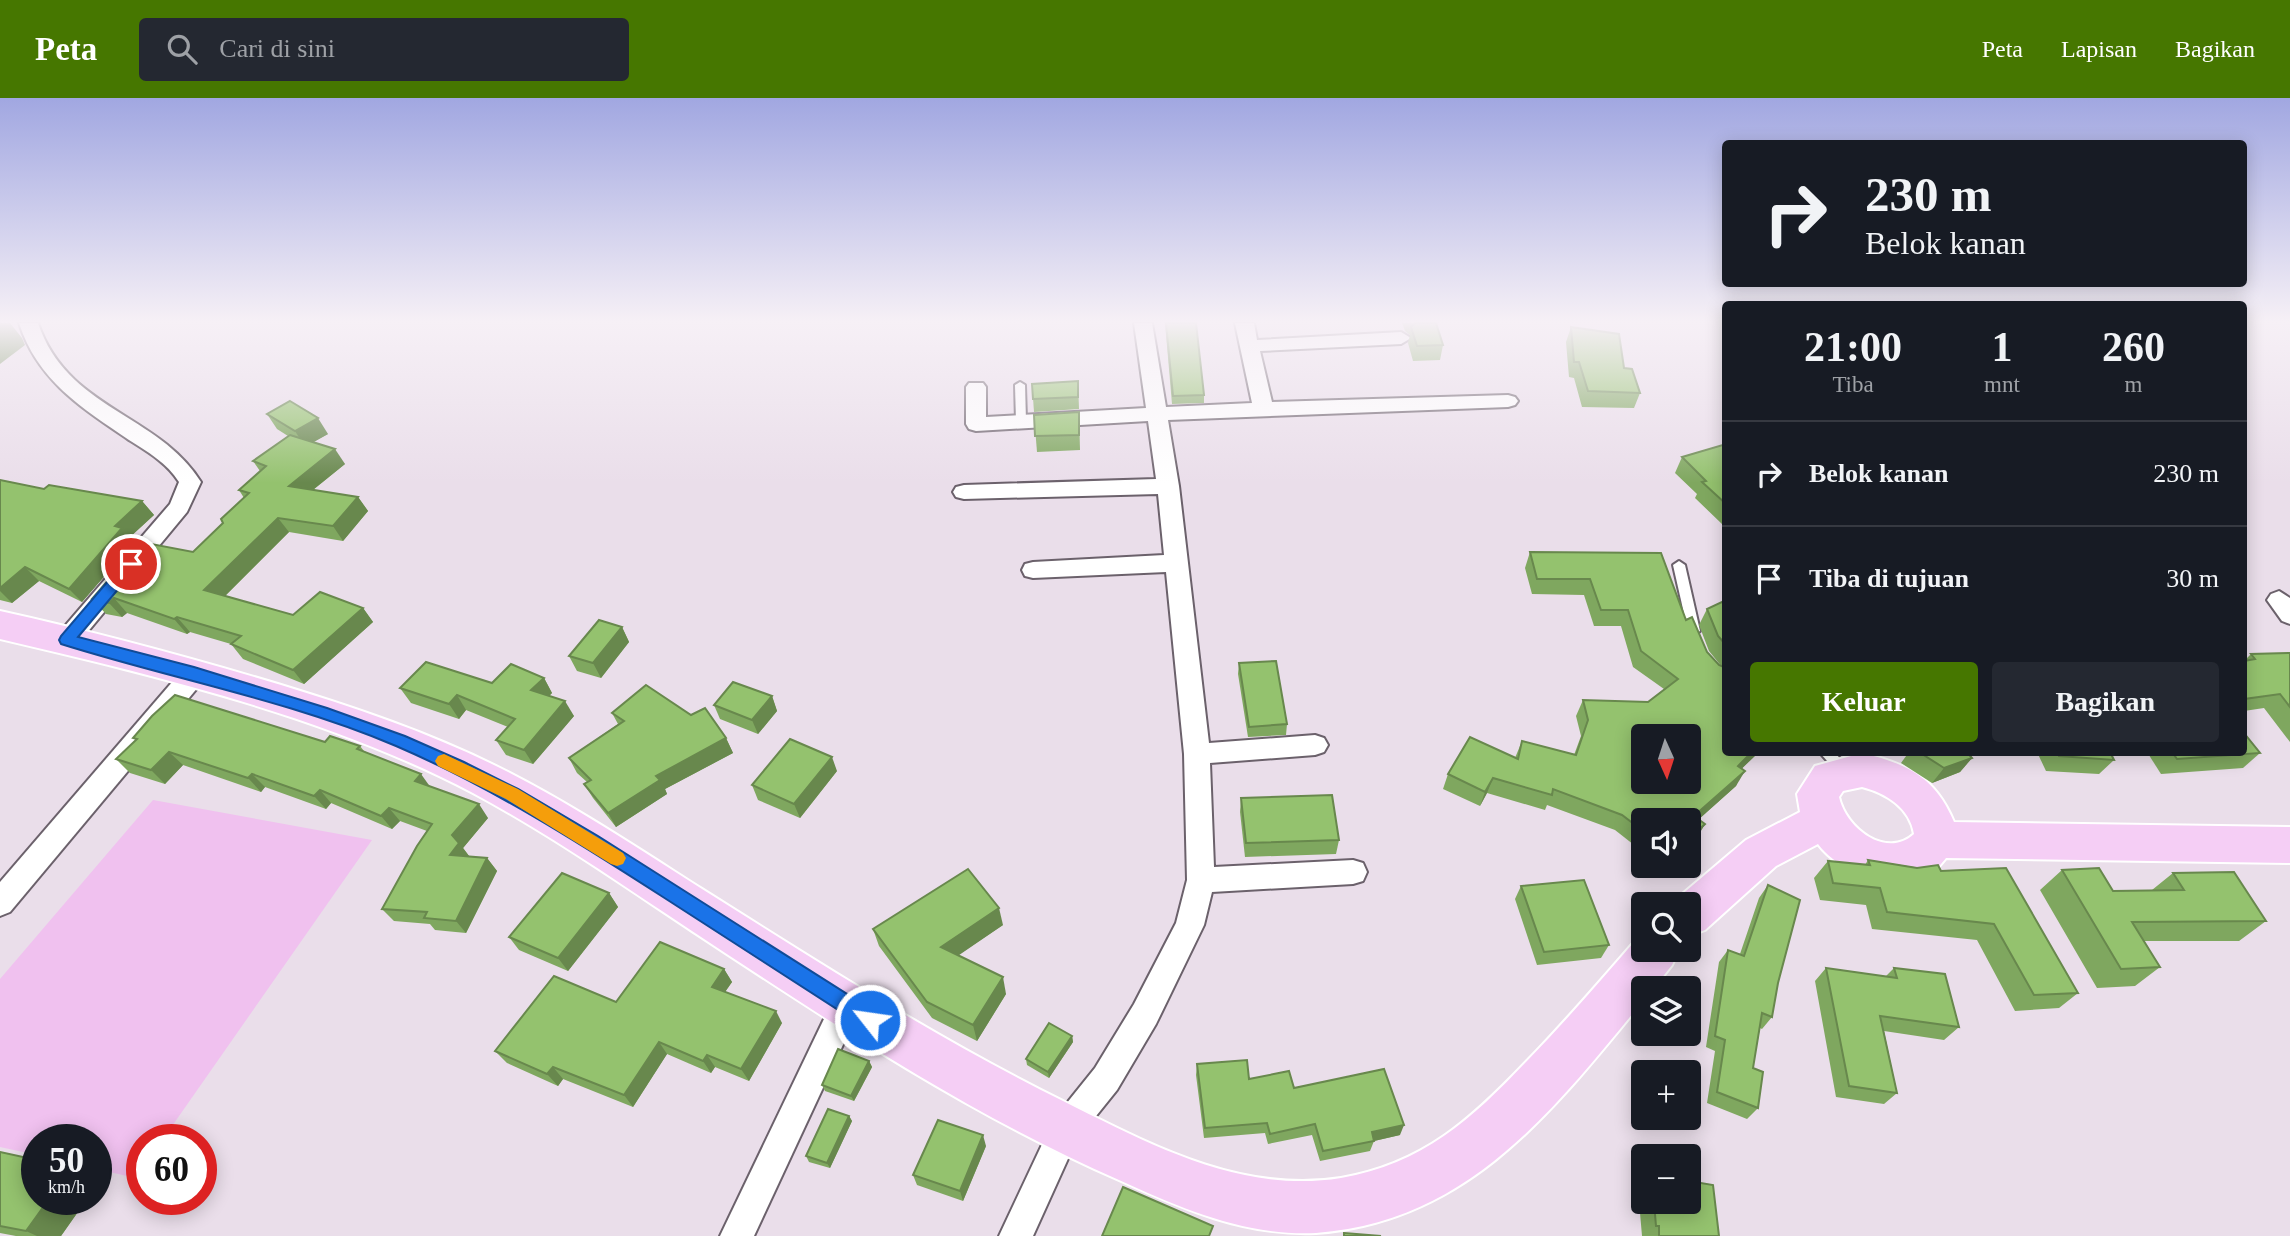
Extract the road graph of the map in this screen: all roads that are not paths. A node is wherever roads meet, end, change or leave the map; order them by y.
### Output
1 (60, 376) edge
2 (1151, 376) edge
3 (1256, 376) edge
4 (1020, 385) dead end
5 (976, 387) dead end
6 (1508, 401) dead end
7 (1264, 409) junction
8 (1156, 414) junction
9 (1021, 421) junction
10 (1168, 486) junction
11 (964, 492) dead end
12 (1176, 563) junction
13 (1679, 565) dead end
14 (1032, 570) dead end
15 (0, 625) edge
16 (67, 640) junction
17 (1696, 640) edge
18 (194, 673) junction
19 (1315, 745) dead end
20 (1197, 754) junction
21 (1835, 762) edge
22 (1823, 821) junction
23 (1937, 840) junction
24 (2290, 845) edge
25 (1353, 872) dead end
26 (1201, 880) junction
27 (0, 903) edge
28 (1701, 906) edge
29 (1646, 962) edge
30 (846, 1006) junction
31 (1065, 1130) junction
32 (1320, 1222) edge
33 (737, 1236) edge
34 (1016, 1236) edge

1 - 16 street
2 - 8 street
3 - 7 street
4 - 9 lane
5 - 9 street
6 - 7 street
7 - 8 street
8 - 9 street
8 - 10 street
10 - 11 street
10 - 12 street
12 - 14 street
12 - 20 street
13 - 17 lane
15 - 16 main road
16 - 18 main road
18 - 27 street
18 - 30 main road
19 - 20 street
20 - 26 street
21 - 22 main road
21 - 23 main road
22 - 23 main road
22 - 28 main road
23 - 24 main road
25 - 26 street
26 - 31 street
29 - 32 main road
30 - 31 main road
30 - 33 street
31 - 32 main road
31 - 34 street

